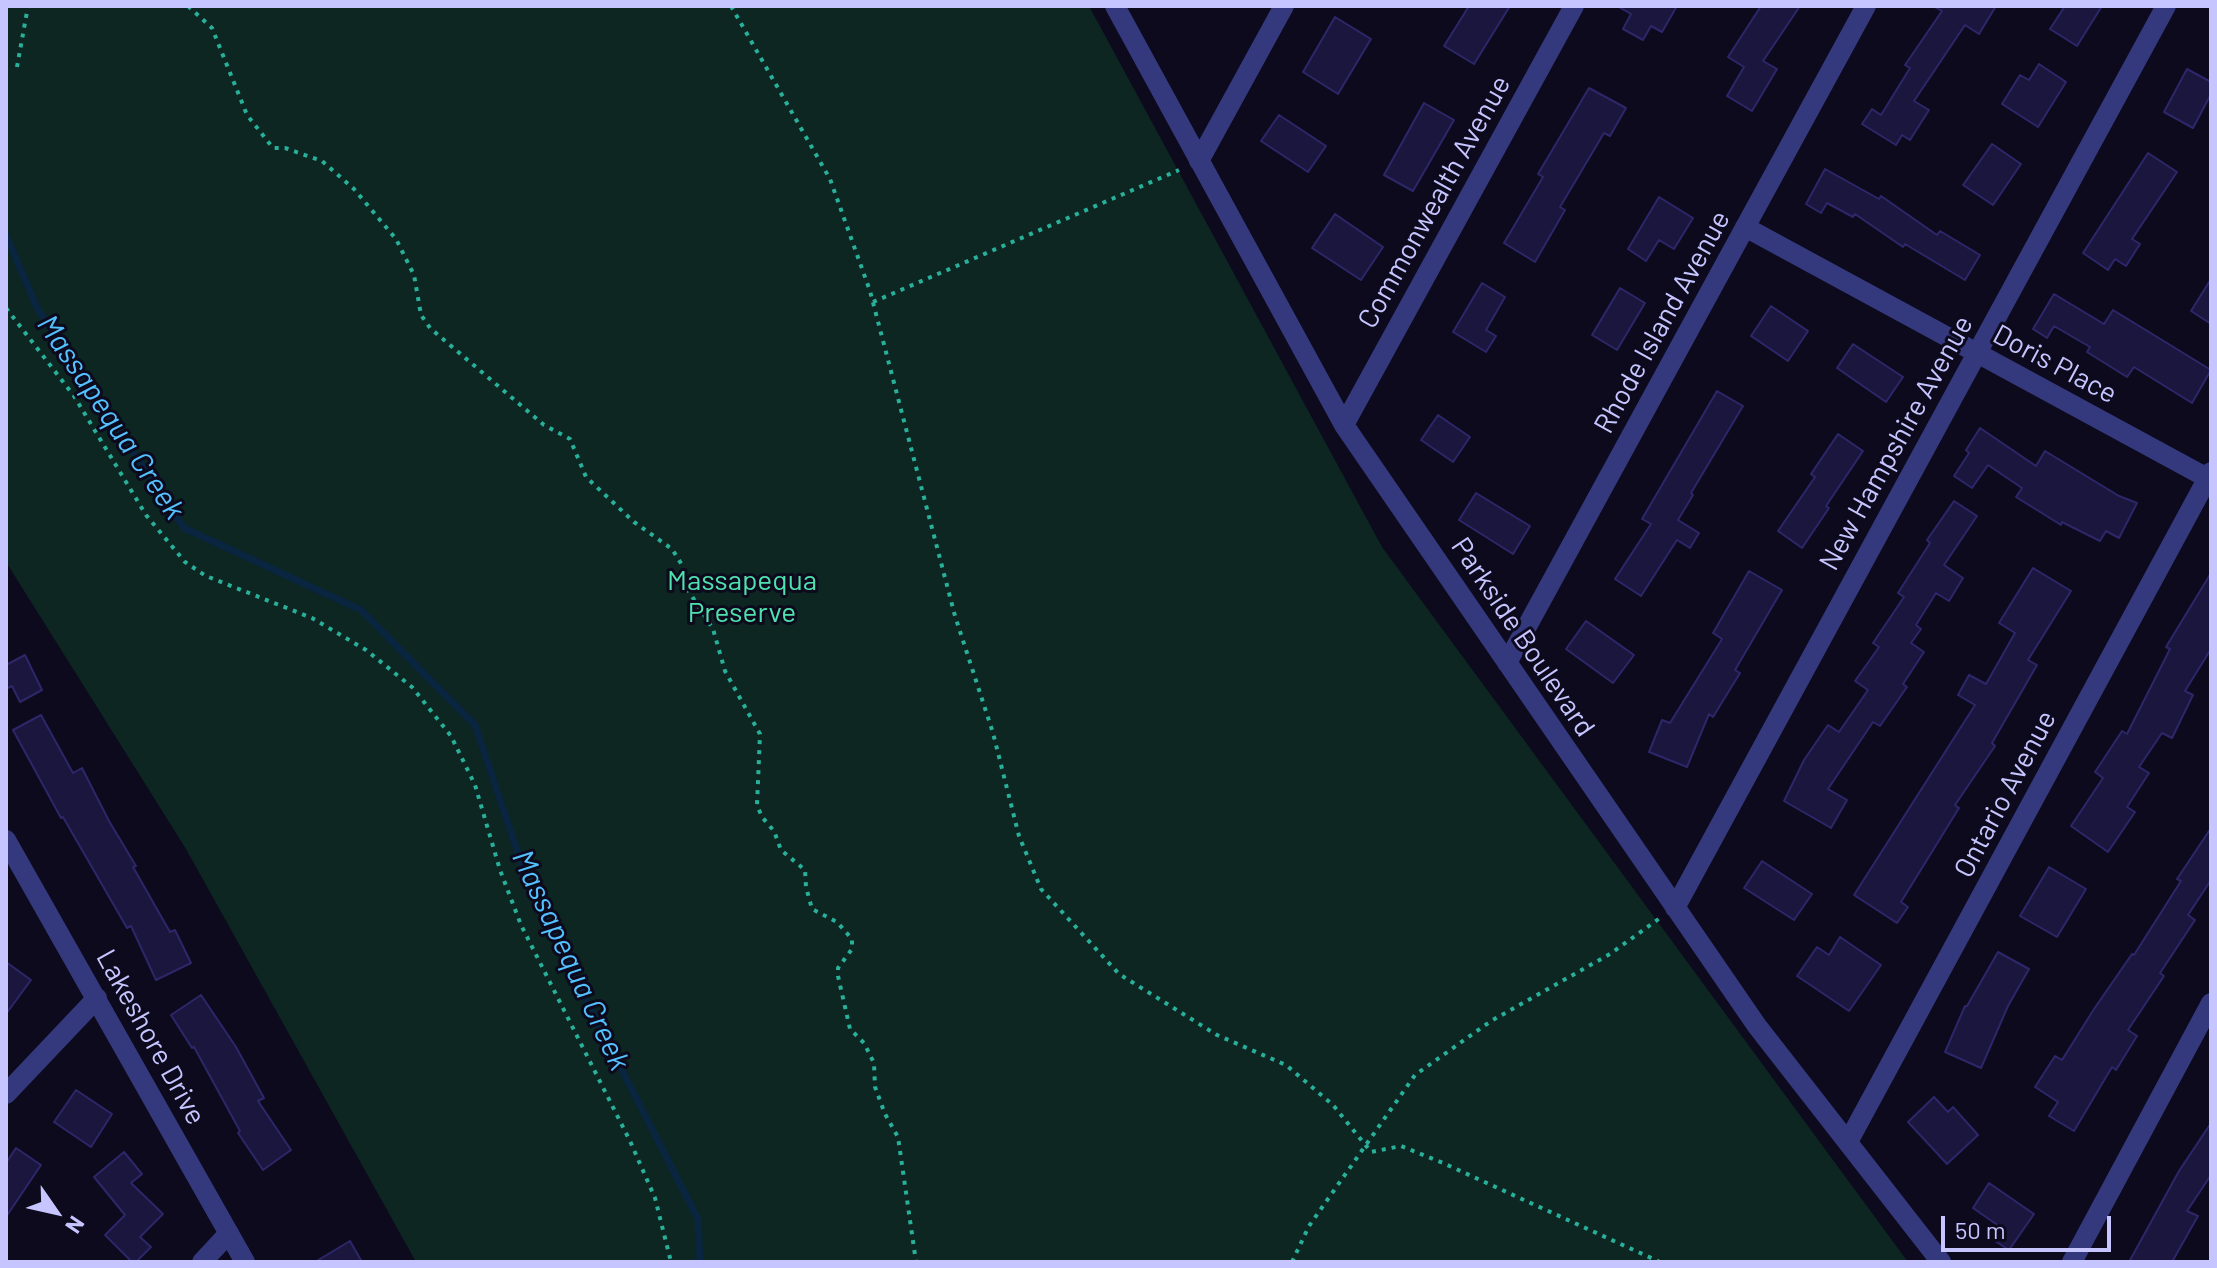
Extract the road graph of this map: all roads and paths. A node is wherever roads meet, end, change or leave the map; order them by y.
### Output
1 (28, 6) edge
2 (188, 6) edge
3 (731, 6) edge
4 (1115, 6) edge
5 (1284, 6) edge
6 (1574, 6) edge
7 (1866, 6) edge
8 (2166, 6) edge
9 (17, 67) dead end
10 (1199, 161) junction
11 (1745, 227) junction
12 (873, 302) junction
13 (6, 308) edge
14 (1977, 353) junction
15 (1344, 425) junction
16 (2210, 477) edge
17 (1507, 663) junction
18 (6, 840) edge
19 (1675, 908) junction
20 (97, 998) junction
21 (2211, 1003) edge
22 (6, 1094) edge
23 (1848, 1142) junction
24 (1366, 1146) junction
25 (229, 1233) junction
26 (202, 1262) edge
27 (245, 1262) edge
28 (671, 1262) edge
29 (916, 1262) edge
30 (1292, 1262) edge
31 (1660, 1262) edge
32 (1941, 1262) edge
33 (2072, 1262) edge

1 - 9 path
2 - 29 path
3 - 12 path
4 - 10 street, Parkside Boulevard
5 - 10 street
6 - 15 street, Commonwealth Avenue
7 - 11 street, Rhode Island Avenue
8 - 14 street, New Hampshire Avenue
10 - 12 path
10 - 15 street, Parkside Boulevard
11 - 14 street, Doris Place
11 - 17 street, Rhode Island Avenue
12 - 24 path
13 - 28 path
14 - 16 street, Doris Place
14 - 19 street, New Hampshire Avenue
15 - 17 street, Parkside Boulevard
16 - 23 street, Ontario Avenue
17 - 19 street, Parkside Boulevard
18 - 20 street, Lakeshore Drive
19 - 23 street, Parkside Boulevard
19 - 24 path
20 - 22 street
20 - 25 street, Lakeshore Drive
21 - 33 street
23 - 32 street, Parkside Boulevard
24 - 30 path
24 - 31 path
25 - 26 street
25 - 27 street, Lakeshore Drive

